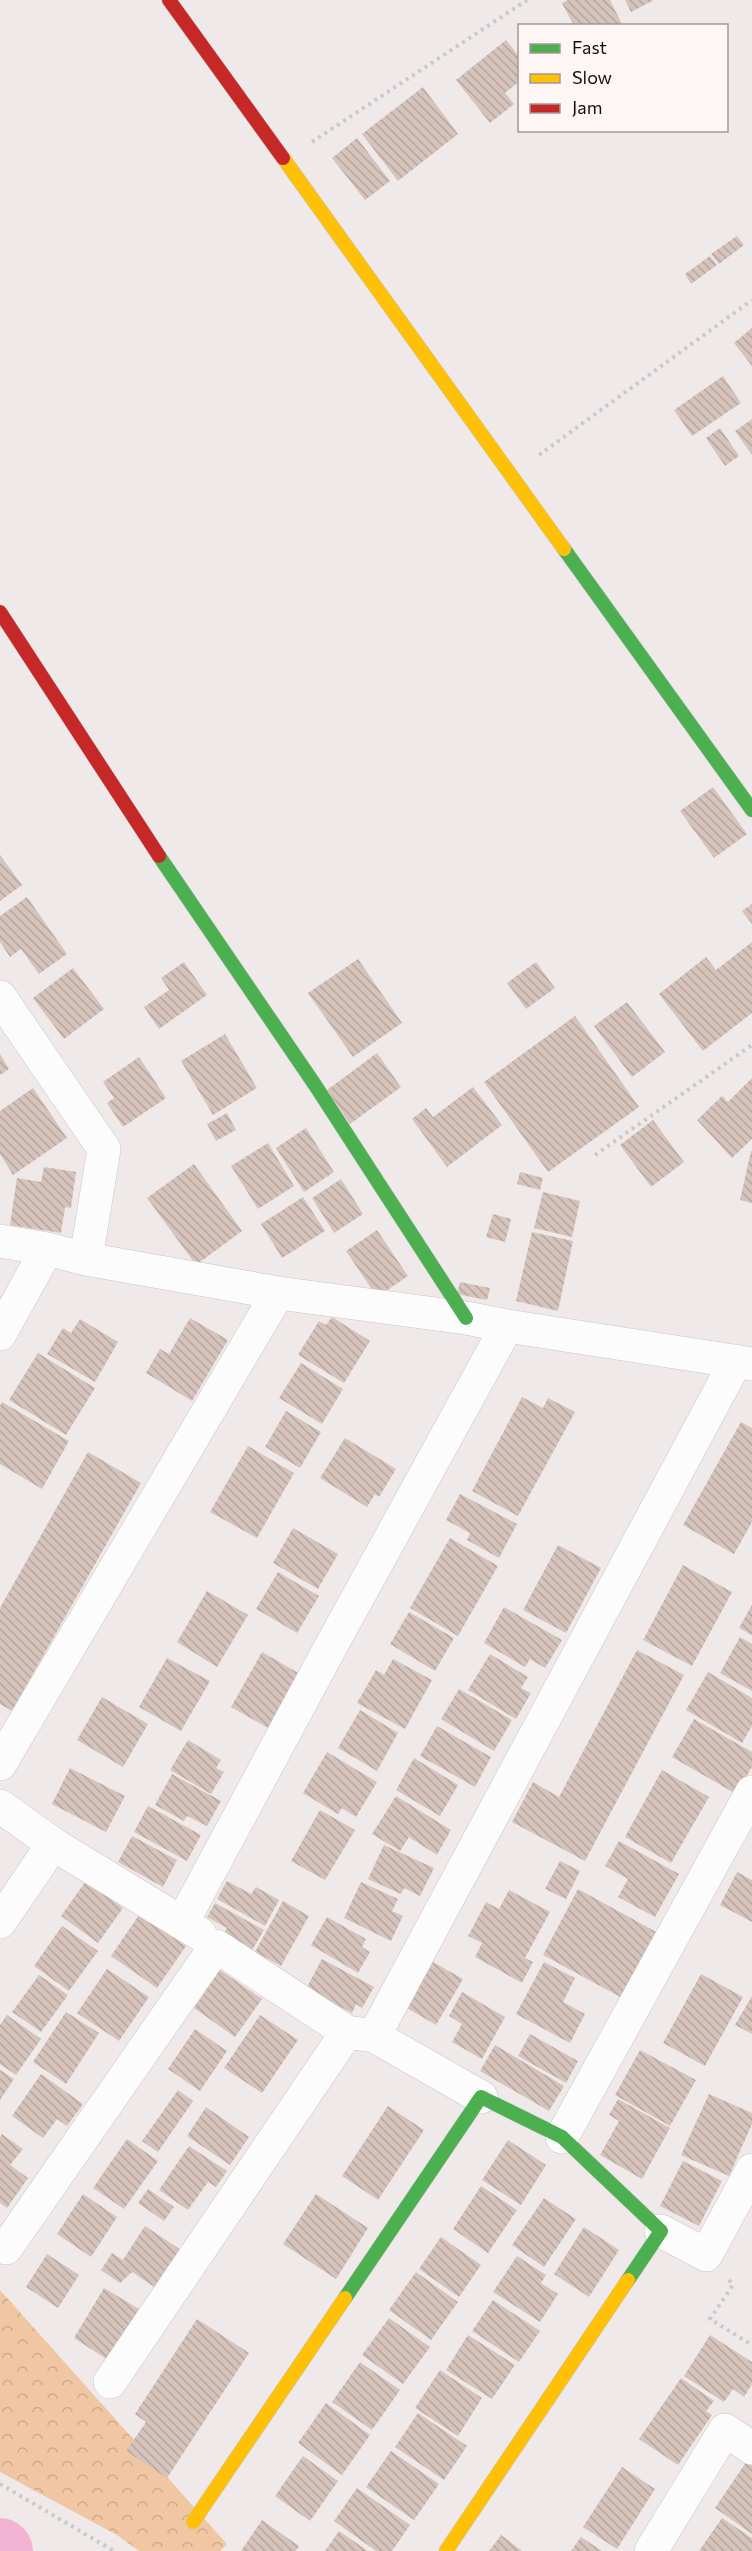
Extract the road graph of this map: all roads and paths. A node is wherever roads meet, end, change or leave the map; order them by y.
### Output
1 (169, 0) edge
2 (527, 0) edge
3 (285, 160) junction
4 (752, 300) edge
5 (512, 476) junction
6 (0, 612) edge
7 (752, 810) edge
8 (0, 997) edge
9 (752, 1045) edge
10 (595, 1155) dead end
11 (0, 1241) edge
12 (47, 1249) junction
13 (86, 1259) junction
14 (278, 1293) junction
15 (466, 1317) junction
16 (507, 1326) junction
17 (0, 1334) edge
18 (744, 1363) edge
19 (0, 1764) edge
20 (751, 1795) edge
21 (0, 1806) edge
22 (53, 1844) junction
23 (0, 1922) edge
24 (183, 1922) junction
25 (216, 1946) junction
26 (360, 2034) junction
27 (481, 2097) junction
28 (562, 2137) junction
29 (752, 2170) edge
30 (661, 2231) junction
31 (6, 2248) dead end
32 (706, 2255) junction
33 (752, 2345) edge
34 (111, 2382) dead end
35 (752, 2448) edge
36 (0, 2484) edge
37 (193, 2522) dead end
38 (114, 2551) edge
39 (446, 2551) edge
40 (651, 2551) edge

1 - 3 street
2 - 3 path
3 - 5 street
4 - 5 path
5 - 7 street
6 - 15 street
8 - 13 street
9 - 10 path
11 - 12 street
12 - 13 street
12 - 17 street
13 - 14 street
14 - 15 street
14 - 19 street
15 - 16 street
16 - 18 street
16 - 24 street
18 - 26 street
20 - 28 street
21 - 22 street
22 - 23 street
22 - 24 street
24 - 25 street
25 - 26 street
25 - 31 street
26 - 27 street
26 - 34 street
27 - 28 street
27 - 37 street
28 - 30 street
29 - 32 street
30 - 32 street
30 - 39 street
32 - 33 path
35 - 40 street
36 - 38 path

